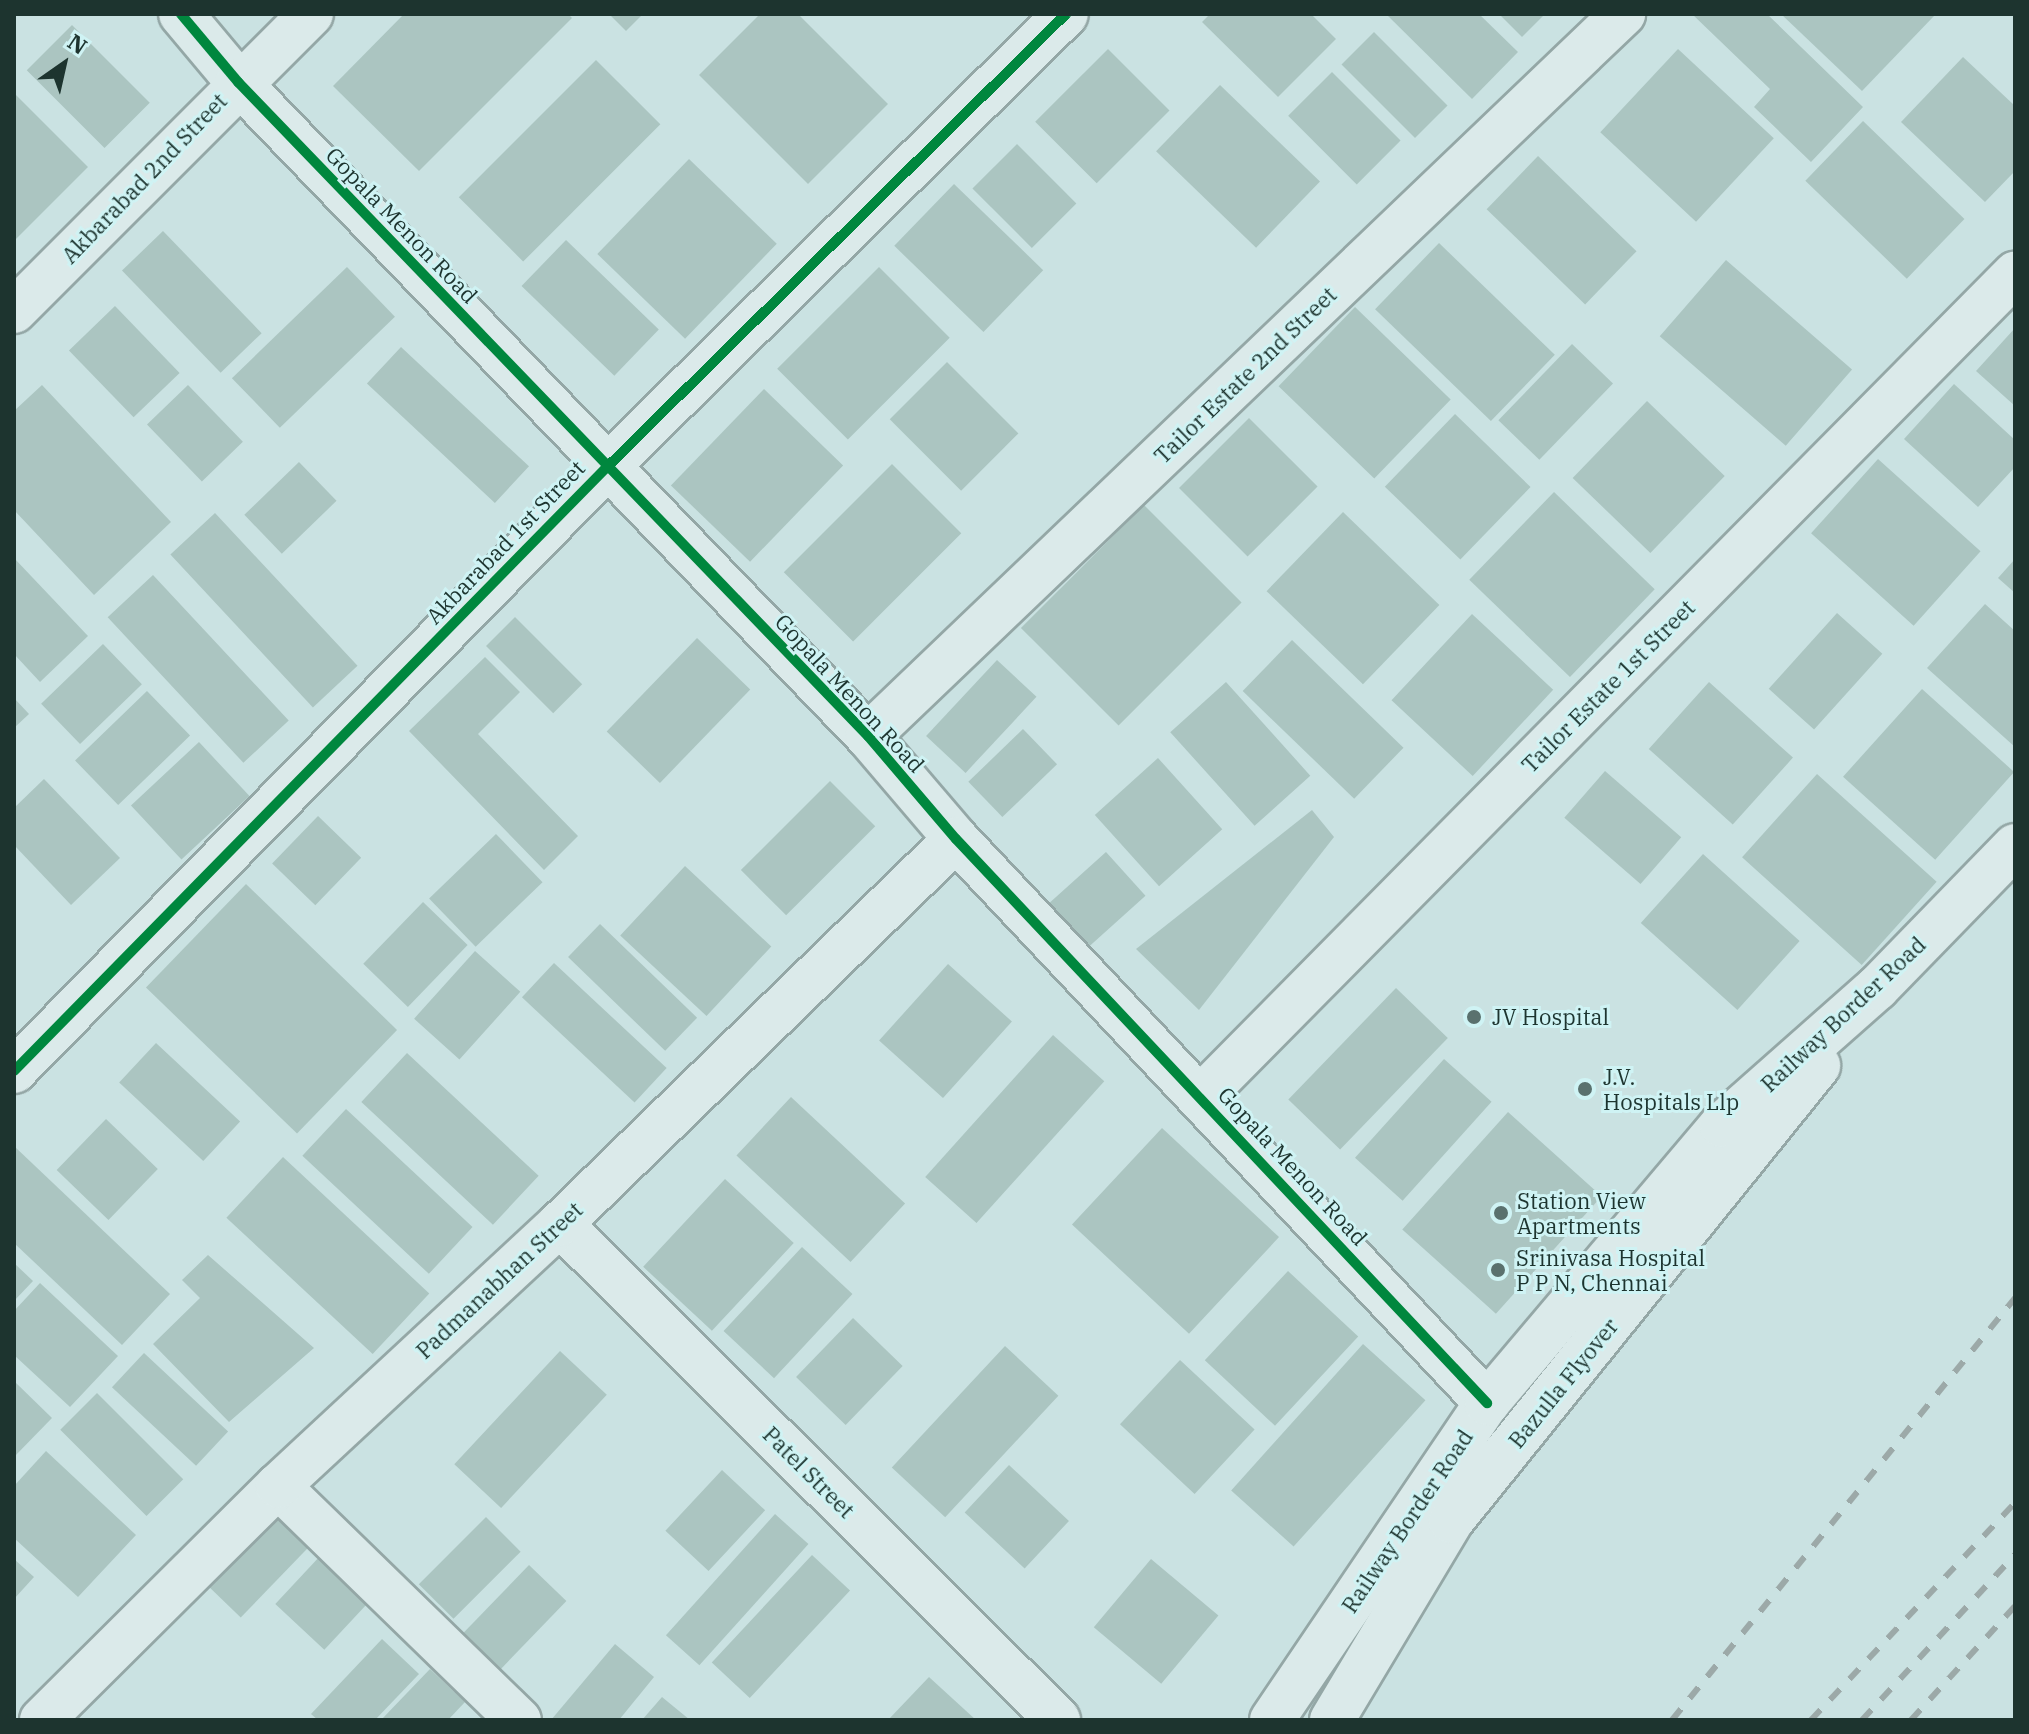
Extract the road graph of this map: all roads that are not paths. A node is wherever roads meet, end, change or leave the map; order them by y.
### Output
1 (181, 14) edge
2 (311, 14) edge
3 (1066, 14) edge
4 (1623, 14) edge
5 (238, 82) junction
6 (2015, 274) edge
7 (14, 311) edge
8 (606, 468) junction
9 (868, 736) junction
10 (956, 839) junction
11 (2015, 846) edge
12 (1877, 988) junction
13 (14, 1071) edge
14 (1201, 1097) junction
15 (560, 1224) junction
16 (1487, 1403) junction
17 (278, 1486) junction
18 (61, 1714) edge
19 (519, 1720) edge
20 (1058, 1720) edge
21 (1272, 1720) edge
22 (1332, 1720) edge

1 - 5 street, Gopala Menon Road
2 - 5 street, Akbarabad 2nd Street
3 - 8 street, Akbarabad 1st Street
4 - 9 street, Tailor Estate 2nd Street
5 - 7 street, Akbarabad 2nd Street
5 - 8 street, Gopala Menon Road
6 - 14 street, Tailor Estate 1st Street
8 - 9 street, Gopala Menon Road
8 - 13 street, Akbarabad 1st Street
9 - 10 street, Gopala Menon Road
10 - 14 street, Gopala Menon Road
10 - 15 street, Padmanabhan Street
11 - 12 street, Railway Border Road
12 - 16 street, Railway Border Road
12 - 22 street, Bazulla Flyover
14 - 16 street, Gopala Menon Road
15 - 17 street, Padmanabhan Street
15 - 20 street, Patel Street
16 - 21 street, Railway Border Road
17 - 18 street, Padmanabhan Street
17 - 19 street

